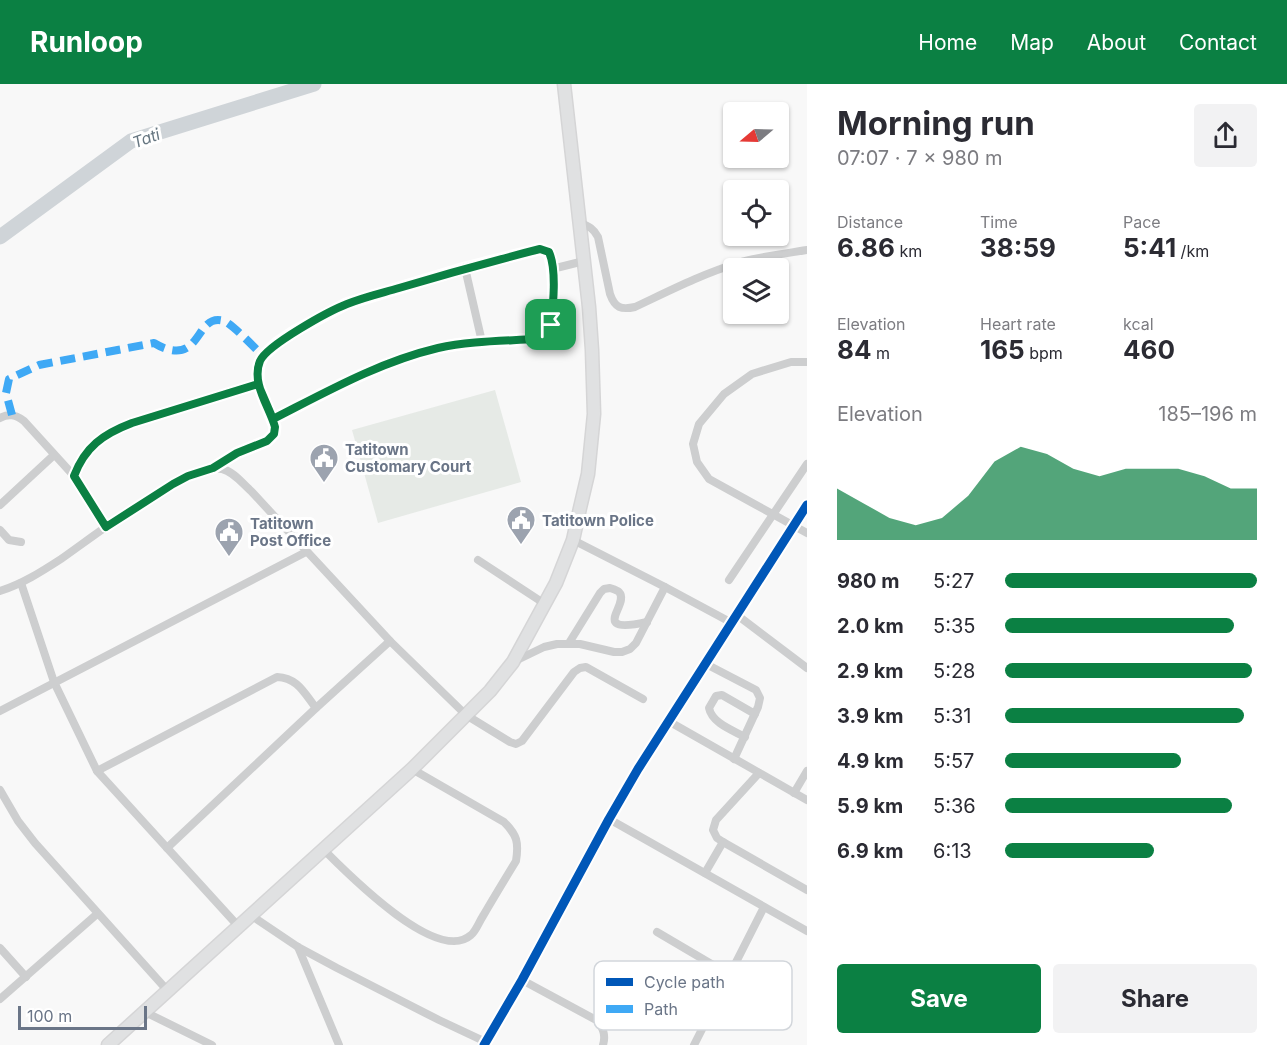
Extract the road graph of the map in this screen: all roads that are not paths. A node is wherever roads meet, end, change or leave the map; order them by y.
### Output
1 (564, 84) edge
2 (580, 223) junction
3 (807, 250) edge
4 (584, 261) junction
5 (465, 268) junction
6 (552, 269) junction
7 (482, 342) junction
8 (807, 362) edge
9 (258, 384) junction
10 (0, 418) edge
11 (273, 419) junction
12 (54, 455) junction
13 (807, 464) edge
14 (213, 468) junction
15 (74, 476) junction
16 (0, 505) edge
17 (807, 505) edge
18 (774, 515) junction
19 (794, 526) junction
20 (106, 527) junction
21 (0, 530) edge
22 (807, 533) edge
23 (573, 540) junction
24 (21, 542) dead end
25 (306, 552) junction
26 (478, 560) dead end
27 (729, 580) dead end
28 (21, 583) junction
29 (665, 587) junction
30 (0, 591) edge
31 (545, 604) junction
32 (734, 619) junction
33 (647, 622) junction
34 (390, 641) junction
35 (568, 643) junction
36 (513, 662) junction
37 (706, 664) junction
38 (807, 669) edge
39 (54, 682) junction
40 (643, 699) dead end
41 (316, 708) junction
42 (0, 711) edge
43 (755, 714) junction
44 (466, 715) junction
45 (670, 722) junction
46 (745, 737) junction
47 (734, 759) junction
48 (412, 769) junction
49 (97, 771) junction
50 (807, 771) edge
51 (759, 773) junction
52 (0, 790) edge
53 (794, 793) junction
54 (807, 800) edge
55 (609, 819) junction
56 (723, 842) junction
57 (167, 848) junction
58 (324, 850) junction
59 (705, 873) junction
60 (807, 890) edge
61 (764, 907) junction
62 (97, 914) junction
63 (252, 916) junction
64 (239, 927) junction
65 (807, 931) edge
66 (657, 932) dead end
67 (298, 946) junction
68 (0, 948) edge
69 (706, 961) edge
70 (737, 961) edge
71 (26, 977) junction
72 (522, 980) junction
73 (167, 990) junction
74 (0, 999) edge
75 (145, 1012) junction
76 (594, 1019) edge
77 (604, 1030) edge
78 (702, 1030) edge
79 (206, 1044) edge
80 (485, 1044) edge
81 (108, 1045) edge
82 (339, 1045) edge
83 (603, 1045) edge
84 (694, 1045) edge

1 - 2 highway
2 - 3 street
2 - 4 highway
4 - 6 street
4 - 23 highway
5 - 6 street
5 - 7 street
5 - 9 street
6 - 7 street
7 - 11 street
8 - 18 street
9 - 11 street
9 - 15 street
10 - 12 street
11 - 14 street
12 - 15 street
12 - 16 street
13 - 18 street
14 - 20 street
14 - 25 street
15 - 20 street
17 - 19 street
18 - 19 street
18 - 27 street
19 - 22 street
19 - 32 street
20 - 28 street
21 - 24 street
23 - 29 street
23 - 31 highway
25 - 34 street
25 - 39 street
26 - 31 street
28 - 30 street
28 - 39 street
29 - 32 street
29 - 33 street
31 - 36 highway
32 - 37 street
32 - 38 street
33 - 35 street
33 - 35 street
34 - 41 street
34 - 44 street
35 - 36 street
36 - 44 highway
37 - 43 street
37 - 45 street
39 - 42 street
39 - 49 street
40 - 44 street
41 - 49 street
41 - 57 street
43 - 46 street
43 - 46 street
44 - 48 highway
45 - 47 street
45 - 55 street
46 - 47 street
47 - 51 street
48 - 58 highway
48 - 58 street
49 - 57 street
50 - 53 street
51 - 53 street
51 - 56 street
52 - 62 street
53 - 54 street
55 - 59 street
55 - 72 street
56 - 59 street
56 - 60 street
57 - 64 street
58 - 63 highway
59 - 61 street
61 - 65 street
61 - 70 street
62 - 71 street
62 - 73 street
63 - 64 highway
63 - 67 street
64 - 73 highway
66 - 69 street
67 - 80 street
67 - 82 street
68 - 71 street
71 - 74 street
72 - 76 street
72 - 80 street
73 - 75 highway
75 - 79 street
75 - 81 highway
77 - 83 street
78 - 84 street

